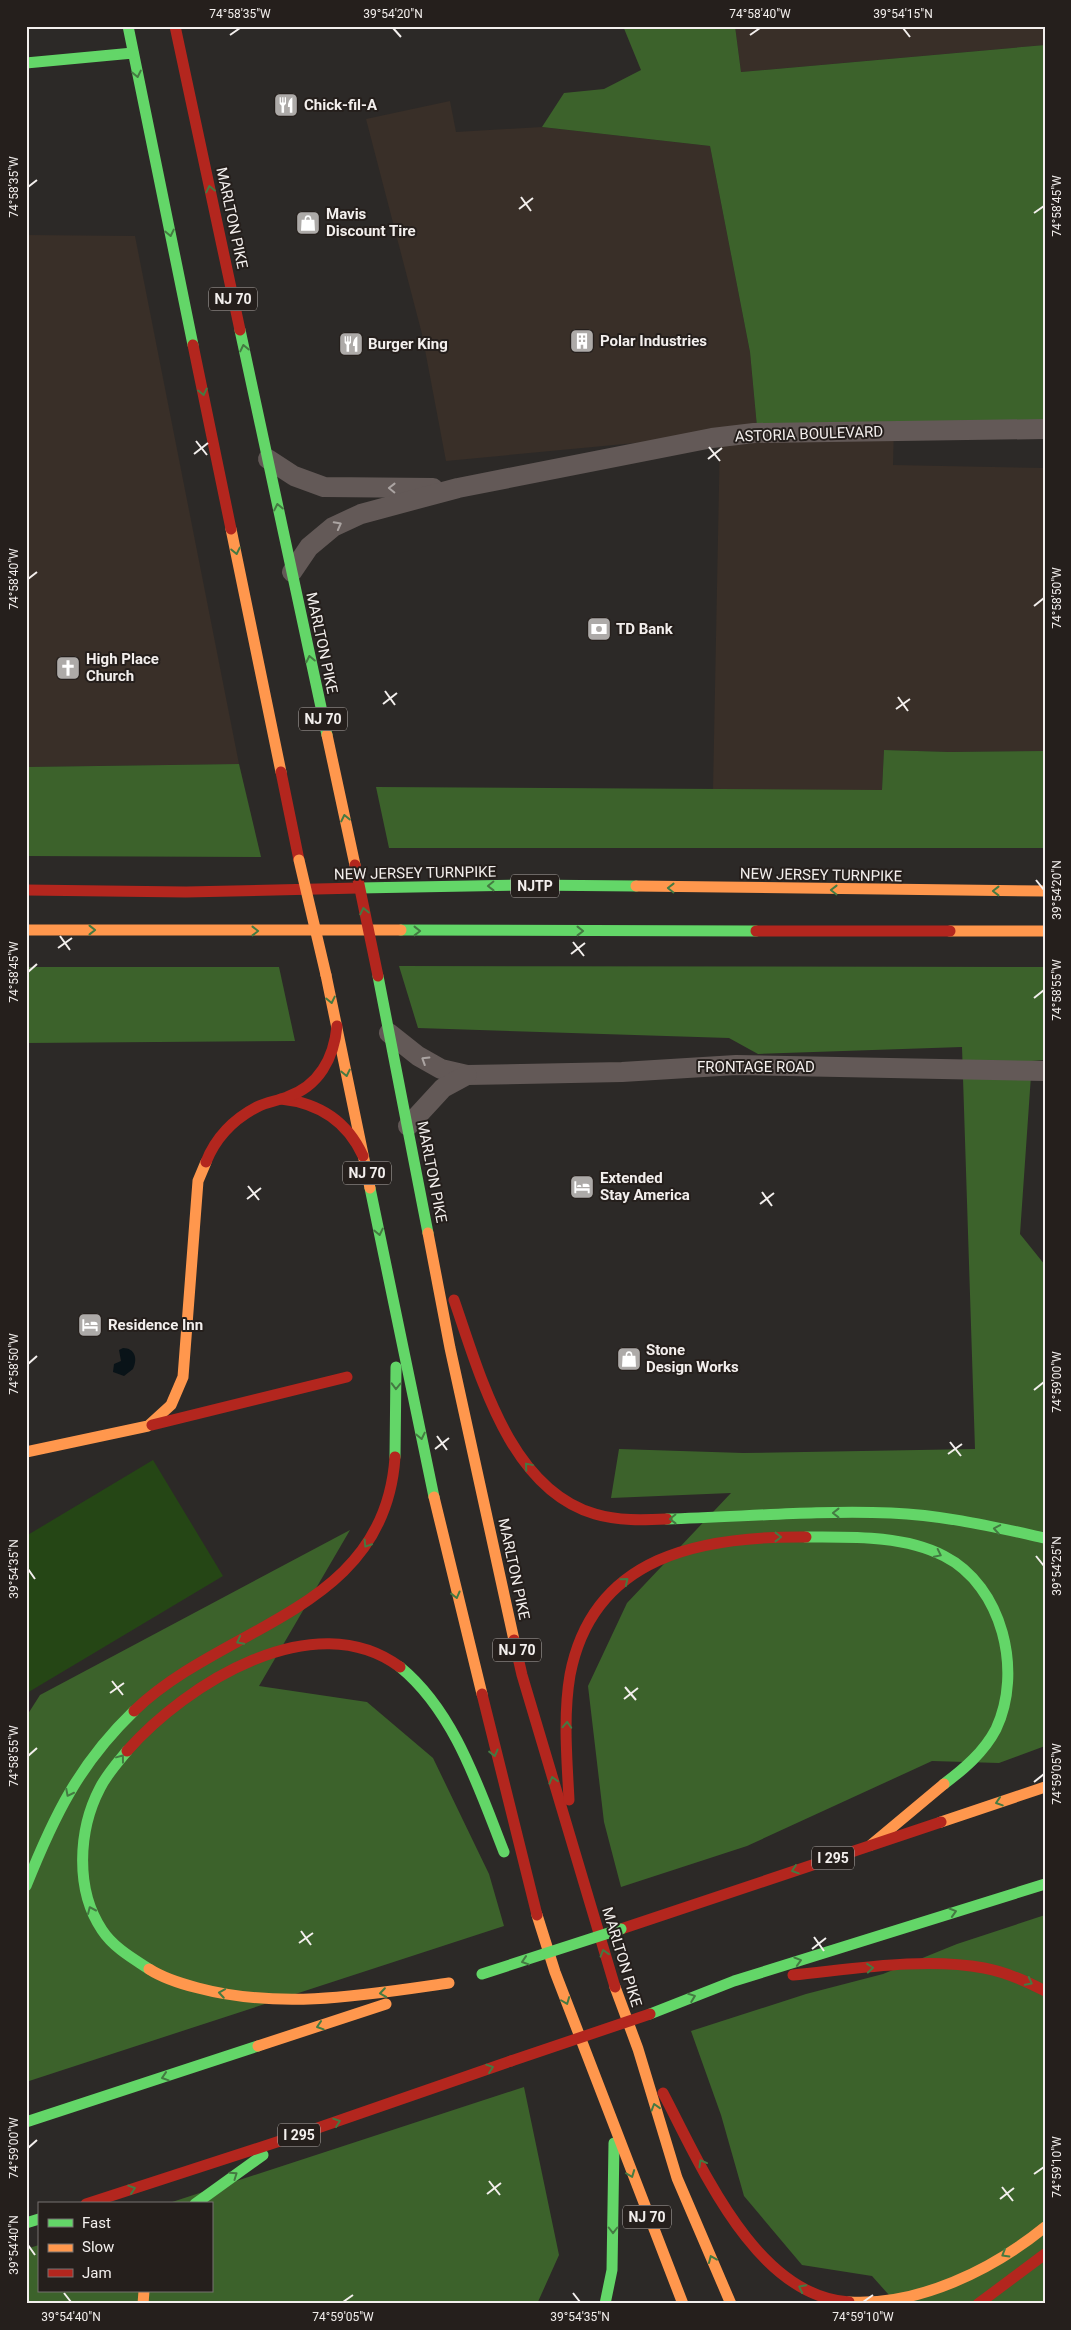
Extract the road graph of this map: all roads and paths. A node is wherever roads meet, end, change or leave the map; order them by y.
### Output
1 (128, 26) edge
2 (175, 26) edge
3 (133, 53) junction
4 (26, 63) edge
5 (1045, 429) edge
6 (268, 459) junction
7 (458, 488) junction
8 (292, 572) junction
9 (26, 890) edge
10 (1045, 891) edge
11 (26, 930) edge
12 (1045, 931) edge
13 (337, 1026) junction
14 (389, 1033) junction
15 (1045, 1070) edge
16 (466, 1075) junction
17 (281, 1099) junction
18 (408, 1126) junction
19 (365, 1161) junction
20 (428, 1228) junction
21 (397, 1320) junction
22 (347, 1377) dead end
23 (148, 1426) junction
24 (26, 1452) edge
25 (1045, 1538) edge
26 (1045, 1787) edge
27 (571, 1844) junction
28 (871, 1844) junction
29 (1045, 1884) edge
30 (26, 1886) edge
31 (534, 1906) junction
32 (478, 1975) dead end
33 (734, 1981) junction
34 (1045, 1991) edge
35 (638, 2049) junction
36 (26, 2122) edge
37 (614, 2129) junction
38 (283, 2140) junction
39 (92, 2202) edge
40 (198, 2202) edge
41 (38, 2219) edge
42 (26, 2223) edge
43 (1045, 2226) edge
44 (1045, 2254) edge
45 (605, 2304) edge
46 (683, 2304) edge
47 (731, 2304) edge
48 (978, 2304) edge

1 - 3 main road, NJ 70
6 -> 2 main road, MARLTON PIKE / NJ 70
3 - 4 main road
3 -> 13 main road, NJ 70, bridge
5 - 7 street, ASTORIA BOULEVARD
7 -> 6 street, ASTORIA BOULEVARD
8 -> 6 main road, MARLTON PIKE / NJ 70
8 -> 7 street, ASTORIA BOULEVARD
14 -> 8 main road, MARLTON PIKE / NJ 70, bridge
10 -> 9 main road, NEW JERSEY TURNPIKE / NJTP
11 -> 12 main road
13 - 17 main road
13 -> 19 main road, NJ 70
16 -> 14 street, FRONTAGE ROAD
14 - 18 main road, MARLTON PIKE / NJ 70
15 - 16 street, FRONTAGE ROAD
16 - 18 street, FRONTAGE ROAD
17 - 19 main road
17 - 23 main road
18 - 20 main road, MARLTON PIKE / NJ 70
19 -> 21 main road, NJ 70
25 -> 20 main road
27 -> 20 main road, MARLTON PIKE / NJ 70
21 -> 30 main road
21 -> 31 main road, NJ 70
22 - 23 main road
23 - 24 main road
26 -> 28 main road, I 295
27 -> 28 main road
35 -> 27 main road, MARLTON PIKE / NJ 70
28 -> 32 main road, I 295, bridge
33 -> 29 main road, I 295
31 - 36 main road
31 -> 37 main road, NJ 70
33 -> 34 main road
38 -> 33 main road, I 295, bridge
43 -> 35 main road
47 -> 35 main road, MARLTON PIKE / NJ 70
37 -> 45 main road
37 -> 46 main road, NJ 70
39 -> 38 main road, I 295
40 -> 38 main road
41 - 42 main road
44 - 48 main road

